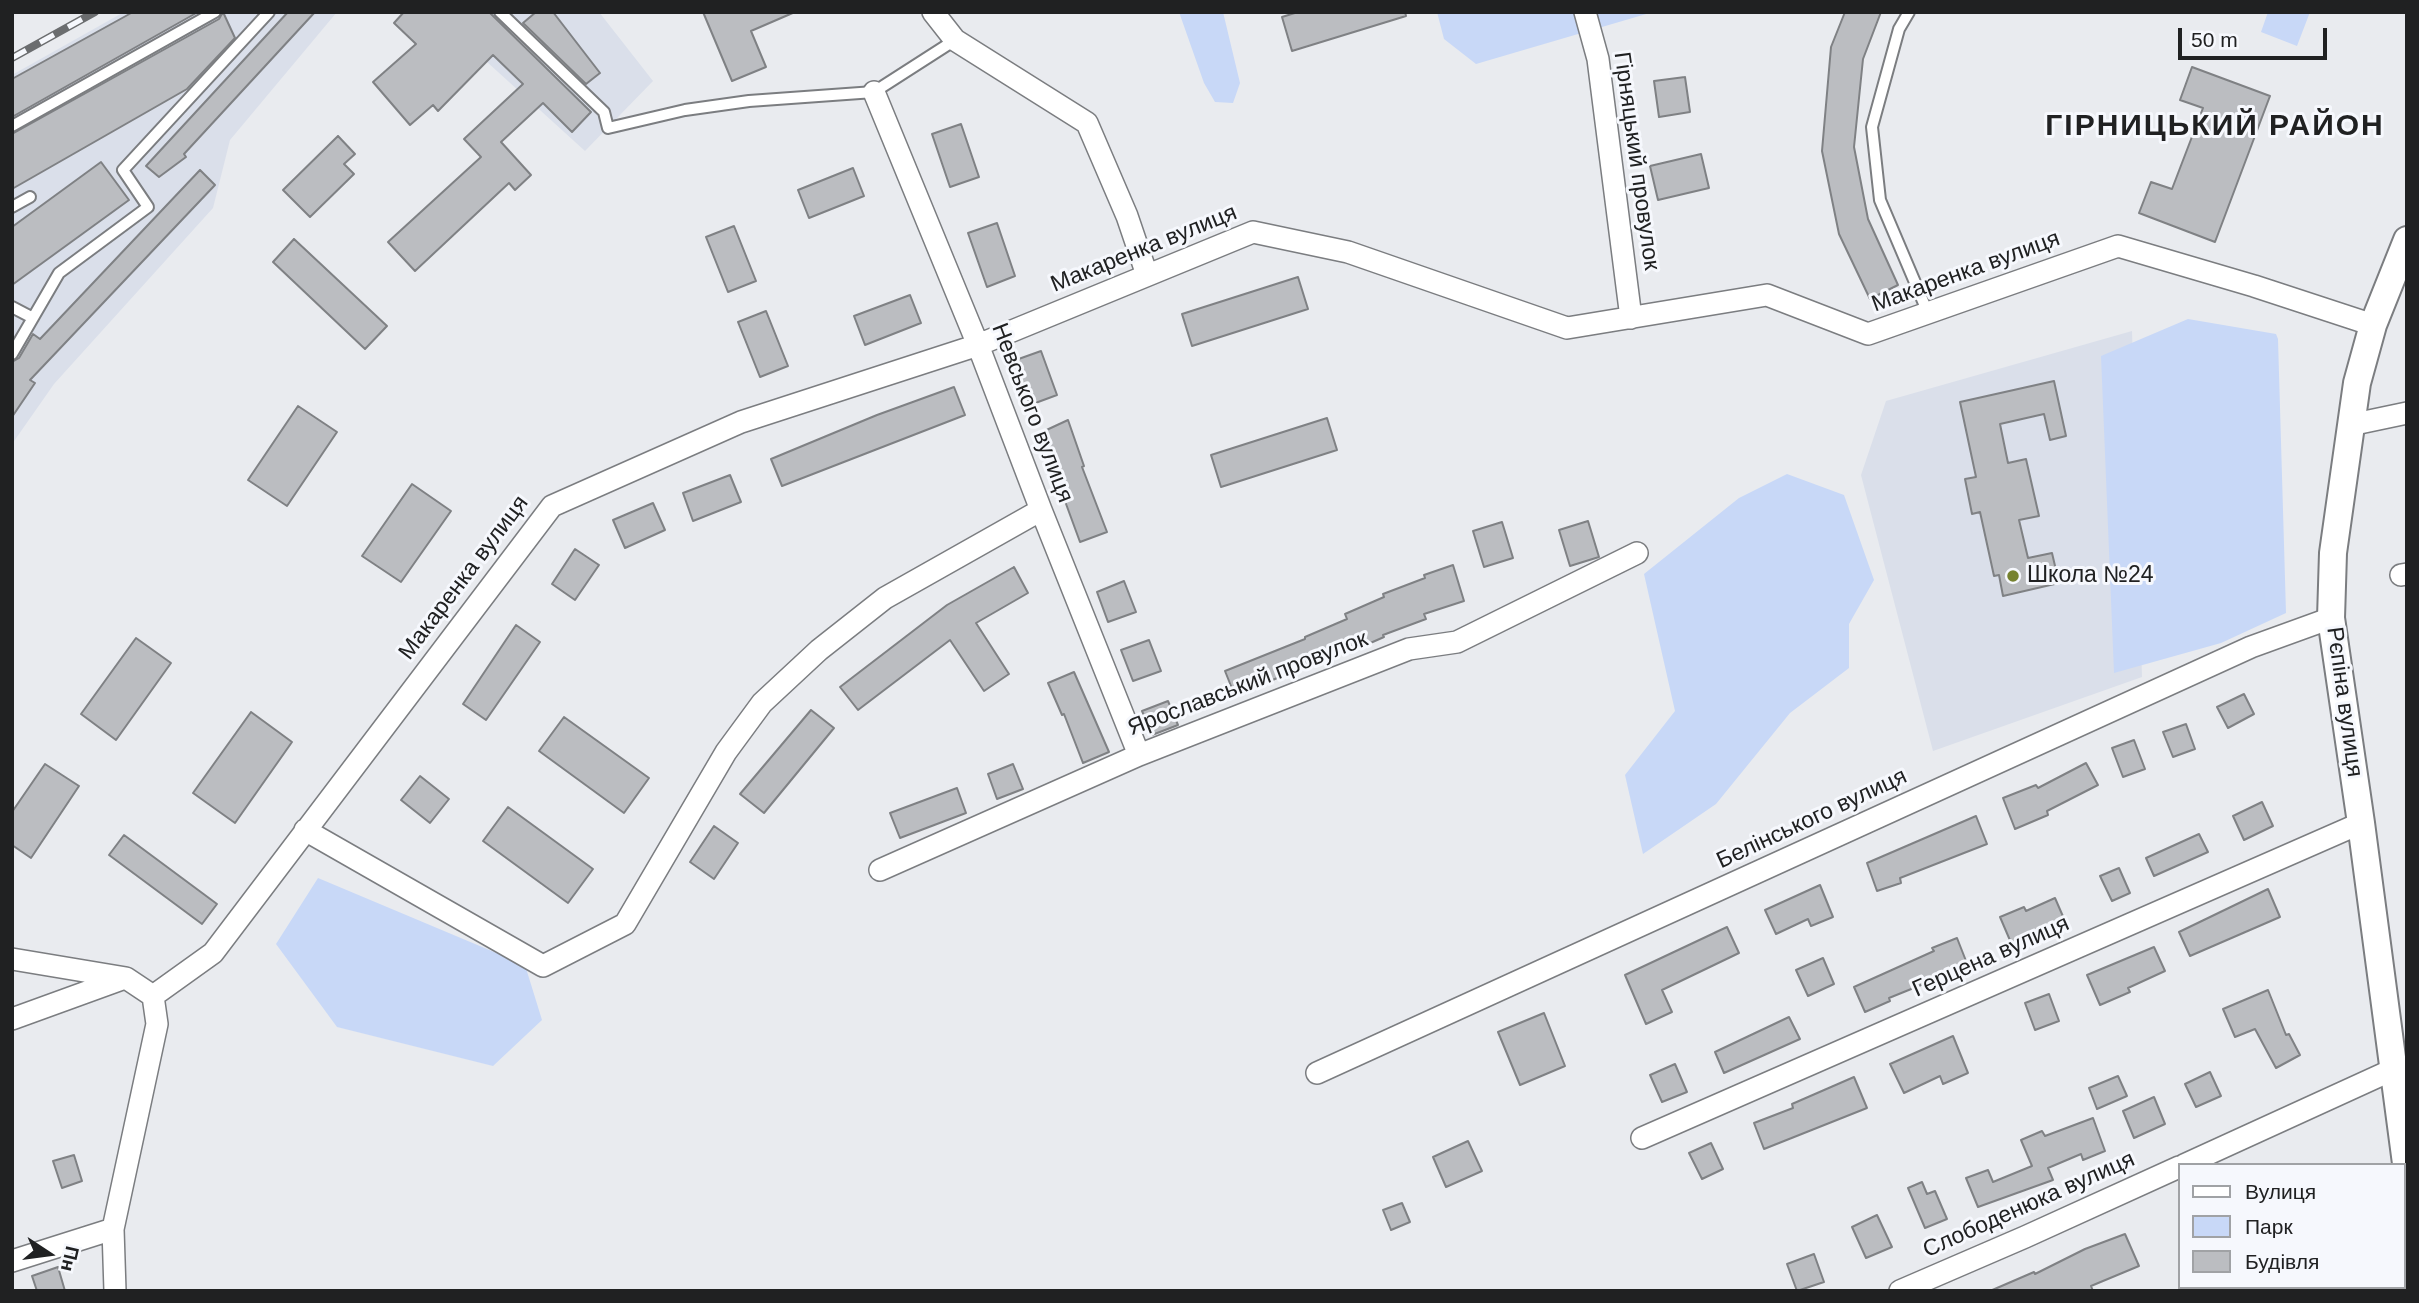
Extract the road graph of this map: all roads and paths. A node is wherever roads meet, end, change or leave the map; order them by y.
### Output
1 (215, 12) edge
2 (269, 12) edge
3 (500, 12) edge
4 (933, 12) edge
5 (1585, 12) edge
6 (1909, 12) edge
7 (955, 40) junction
8 (874, 92) junction
9 (12, 126) edge
10 (30, 197) dead end
11 (12, 207) edge
12 (2404, 249) edge
13 (1147, 275) junction
14 (12, 307) edge
15 (1928, 313) junction
16 (33, 318) junction
17 (1631, 318) junction
18 (2373, 325) junction
19 (978, 345) junction
20 (12, 354) edge
21 (2407, 413) edge
22 (2350, 425) junction
23 (1041, 510) junction
24 (1637, 553) dead end
25 (2331, 618) junction
26 (1139, 755) junction
27 (2361, 824) junction
28 (306, 830) junction
29 (880, 870) dead end
30 (12, 959) edge
31 (127, 978) junction
32 (153, 996) junction
33 (12, 1019) edge
34 (2392, 1070) junction
35 (1317, 1073) dead end
36 (1642, 1138) dead end
37 (2189, 1163) edge
38 (2178, 1168) edge
39 (2407, 1171) edge
40 (113, 1229) junction
41 (12, 1261) edge
42 (115, 1291) edge
43 (1900, 1291) edge

1 - 9 lane
2 - 16 lane
3 - 8 lane
4 - 7 street
5 - 17 street, Гірняцький провулок
6 - 15 lane
7 - 8 lane
7 - 13 street
8 - 19 street, Невського вулиця
10 - 11 lane
12 - 18 street, Рєпіна вулиця
13 - 17 street, Макаренка вулиця
13 - 19 street, Макаренка вулиця
14 - 16 lane
15 - 17 street, Макаренка вулиця
15 - 18 street, Макаренка вулиця
16 - 20 lane
18 - 22 street, Рєпіна вулиця
19 - 23 street, Невського вулиця
19 - 28 street, Макаренка вулиця
21 - 22 street
22 - 25 street, Рєпіна вулиця
23 - 26 street, Невського вулиця
23 - 28 street
24 - 26 street, Ярославський провулок
25 - 27 street, Рєпіна вулиця
25 - 35 street, Белінського вулиця
26 - 29 street, Ярославський провулок
27 - 34 street, Рєпіна вулиця
27 - 36 street, Герцена вулиця
28 - 32 street, Макаренка вулиця
30 - 31 street
31 - 32 street
31 - 33 street
32 - 40 street
34 - 37 street, Слободенюка вулиця
34 - 39 street, Рєпіна вулиця
38 - 43 street, Слободенюка вулиця
40 - 41 street
40 - 42 street

